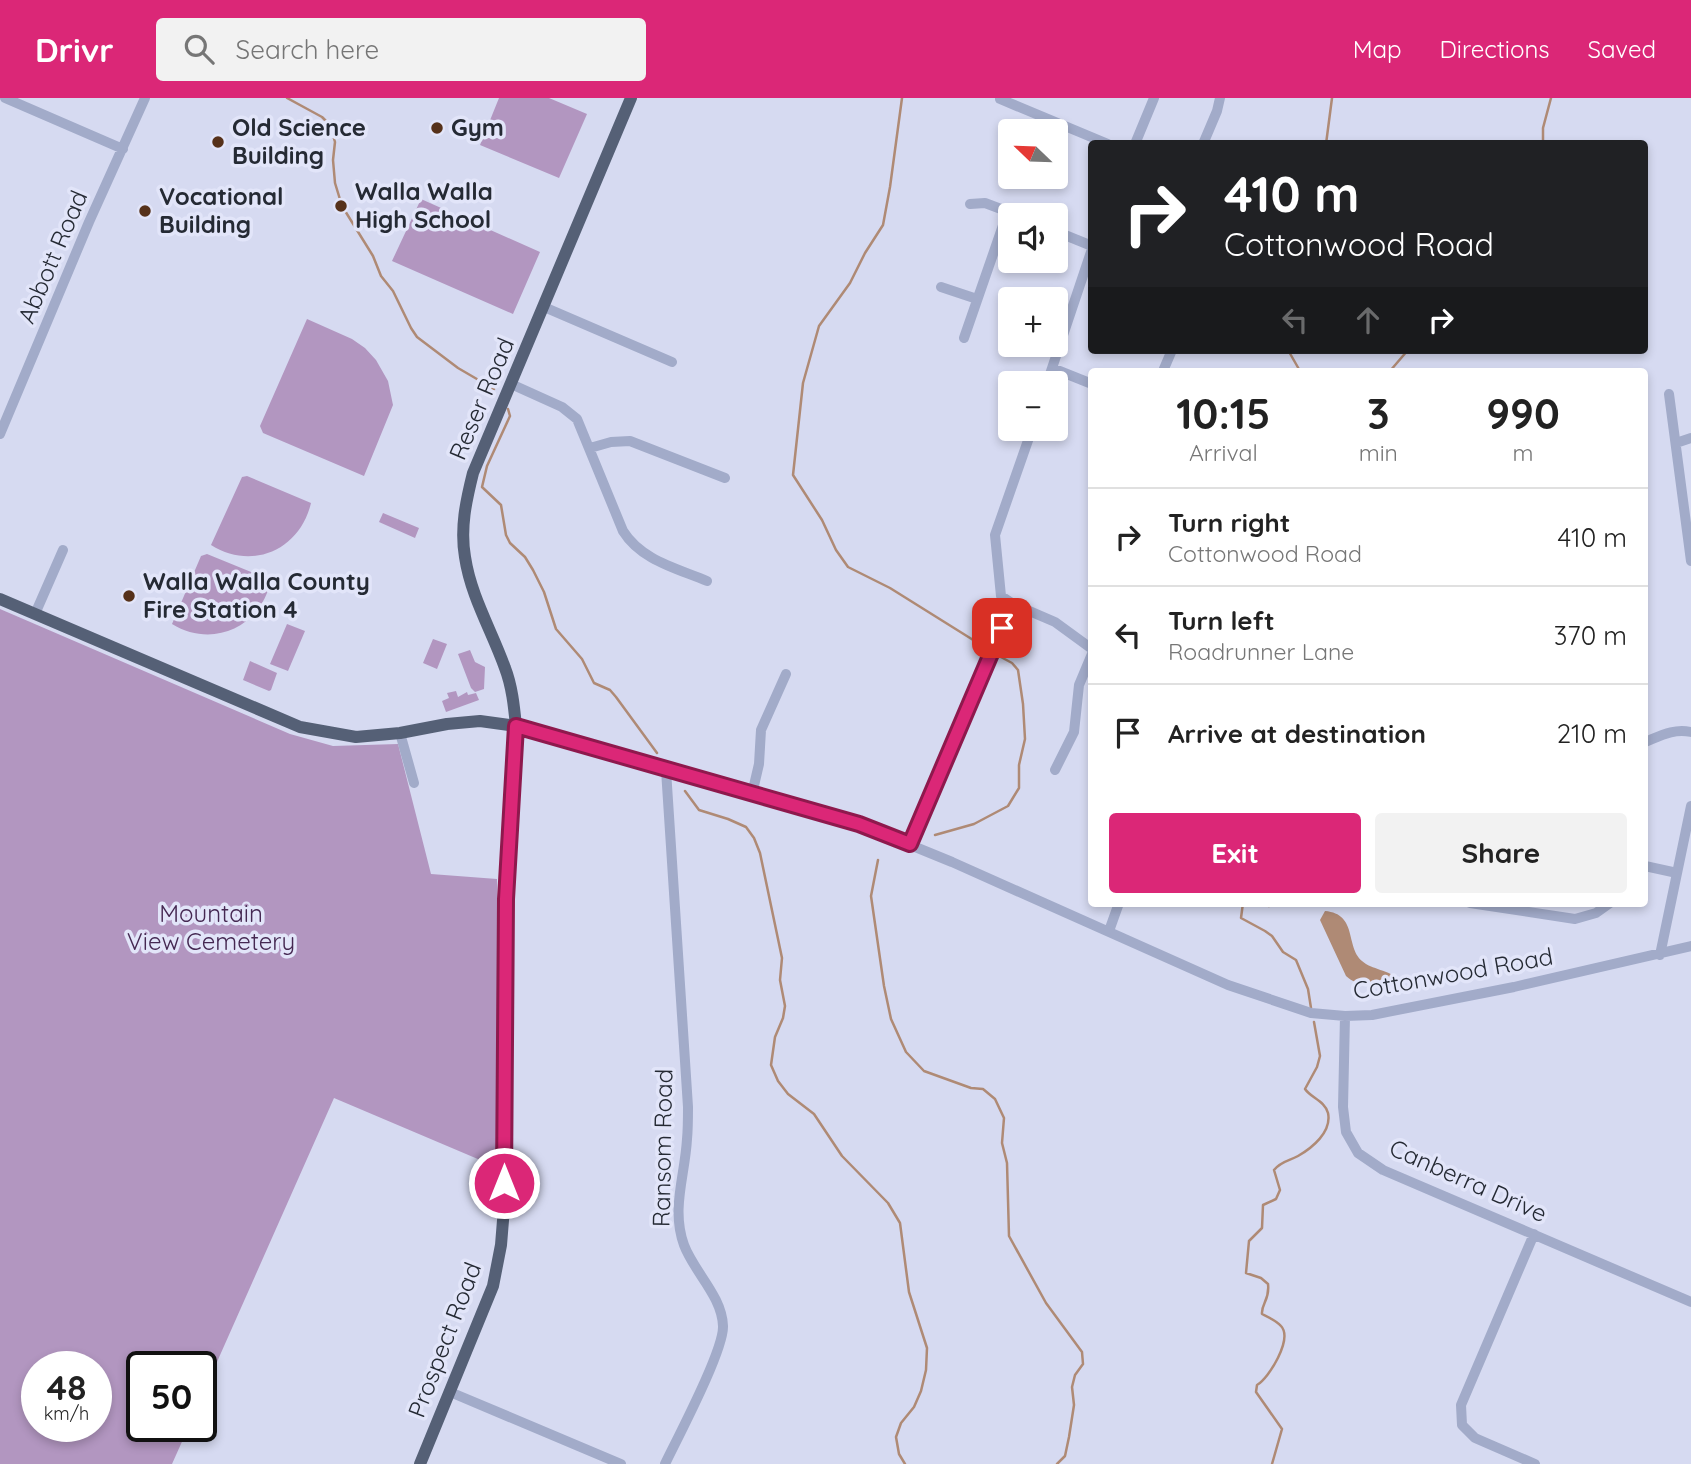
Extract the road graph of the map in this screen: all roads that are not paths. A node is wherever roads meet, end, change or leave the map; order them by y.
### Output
1 (5, 98) edge
2 (145, 98) edge
3 (631, 98) edge
4 (1154, 98) edge
5 (1220, 98) edge
6 (1000, 99) edge
7 (1098, 140) edge
8 (1137, 140) edge
9 (1205, 140) edge
10 (123, 149) junction
11 (970, 204) dead end
12 (998, 208) edge
13 (1068, 237) edge
14 (1088, 246) edge
15 (998, 247) edge
16 (1088, 260) edge
17 (942, 287) dead end
18 (977, 299) junction
19 (544, 307) junction
20 (964, 338) dead end
21 (672, 362) dead end
22 (1052, 368) junction
23 (1051, 371) edge
24 (1088, 382) edge
25 (511, 384) junction
26 (1669, 394) dead end
27 (0, 434) edge
28 (1691, 438) edge
29 (1028, 441) edge
30 (1676, 443) junction
31 (590, 448) junction
32 (725, 478) dead end
33 (1690, 543) edge
34 (63, 550) dead end
35 (1691, 561) edge
36 (707, 581) dead end
37 (0, 599) edge
38 (1013, 604) junction
39 (36, 614) junction
40 (1088, 649) edge
41 (1088, 660) edge
42 (786, 674) dead end
43 (516, 726) junction
44 (1691, 732) edge
45 (400, 733) junction
46 (1648, 741) edge
47 (666, 770) junction
48 (1055, 770) dead end
49 (414, 783) dead end
50 (752, 794) junction
51 (1691, 806) edge
52 (910, 844) junction
53 (1648, 867) edge
54 (1677, 873) junction
55 (1118, 907) edge
56 (1496, 907) edge
57 (1604, 907) edge
58 (1109, 932) junction
59 (1691, 946) edge
60 (1660, 955) junction
61 (1345, 1016) junction
62 (1534, 1234) junction
63 (1691, 1302) edge
64 (450, 1392) junction
65 (420, 1464) edge
66 (621, 1464) edge
67 (665, 1464) edge
68 (1535, 1464) edge

1 - 10 street
2 - 10 street, Abbott Road
3 - 19 main road, Reser Road
4 - 8 street
5 - 9 street
6 - 7 street
10 - 27 street, Abbott Road
11 - 12 street
13 - 14 street
15 - 18 street
16 - 22 street
17 - 18 street
18 - 20 street
19 - 21 street
19 - 25 main road, Reser Road
22 - 23 street
22 - 24 street
25 - 31 street
25 - 43 main road, Reser Road
26 - 30 street
28 - 30 street
29 - 38 street
30 - 33 street
31 - 32 street
31 - 36 street
33 - 35 street
34 - 39 street
37 - 39 main road
38 - 40 street
38 - 52 street
39 - 45 main road
41 - 48 street
42 - 50 street
43 - 45 main road
43 - 47 street, Cottonwood Road
43 - 64 main road, Prospect Road
44 - 46 street
45 - 49 street
47 - 50 street, Cottonwood Road
47 - 67 street, Ransom Road
50 - 52 street, Cottonwood Road
51 - 54 street
52 - 58 street, Cottonwood Road
53 - 54 street
54 - 60 street
55 - 58 street
56 - 57 street
58 - 61 street, Cottonwood Road
59 - 60 street, Cottonwood Road
60 - 61 street, Cottonwood Road
61 - 62 street, Canberra Drive
62 - 63 street, Canberra Drive
62 - 68 street
64 - 65 main road, Prospect Road
64 - 66 street

